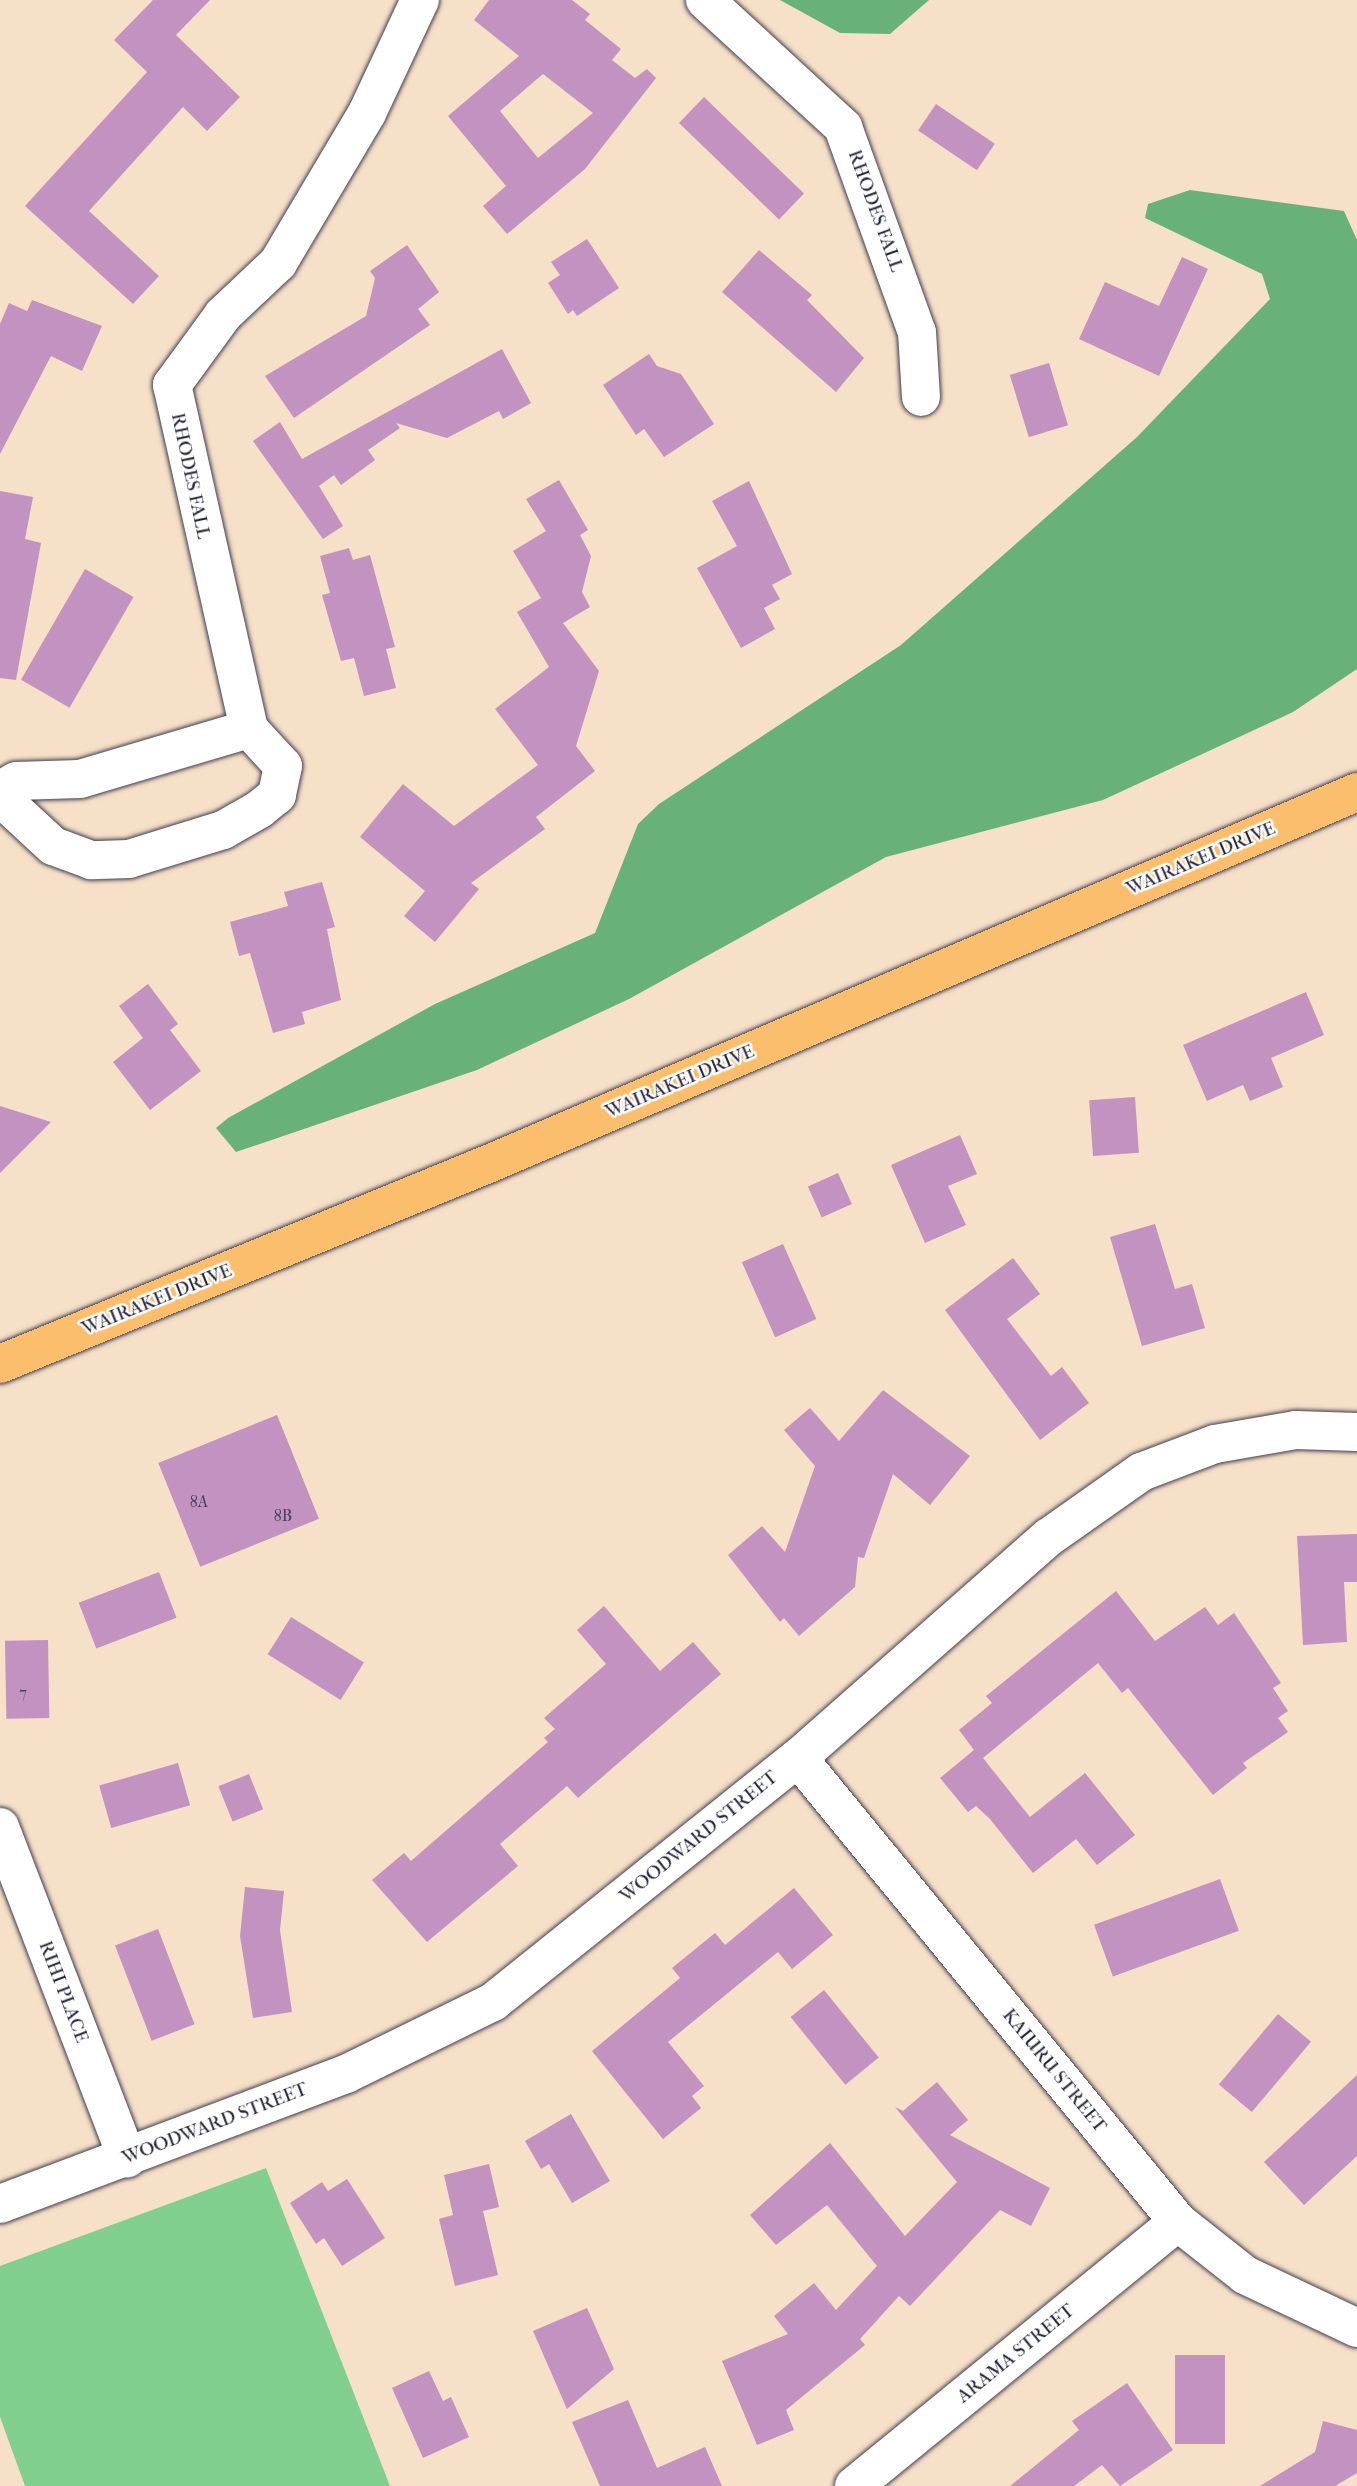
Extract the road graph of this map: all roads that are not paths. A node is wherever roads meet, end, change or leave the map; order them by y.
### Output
1 (420, 0) edge
2 (705, 0) edge
3 (921, 397) dead end
4 (249, 729) junction
5 (0, 790) edge
6 (1357, 792) edge
7 (0, 797) edge
8 (0, 1364) edge
9 (1357, 1432) edge
10 (798, 1758) junction
11 (0, 1827) edge
12 (127, 2158) junction
13 (0, 2203) edge
14 (1178, 2222) junction
15 (1357, 2328) edge
16 (854, 2486) edge

1 - 4 street, RHODES FALL
2 - 3 street, RHODES FALL
4 - 5 street
4 - 7 street
6 - 8 main road, WAIRAKEI DRIVE
9 - 10 street, WOODWARD STREET
10 - 12 street, WOODWARD STREET
10 - 14 street, KAIURU STREET
11 - 12 street, RIHI PLACE
12 - 13 street, WOODWARD STREET
14 - 15 street, KAIURU STREET
14 - 16 street, ARAMA STREET

